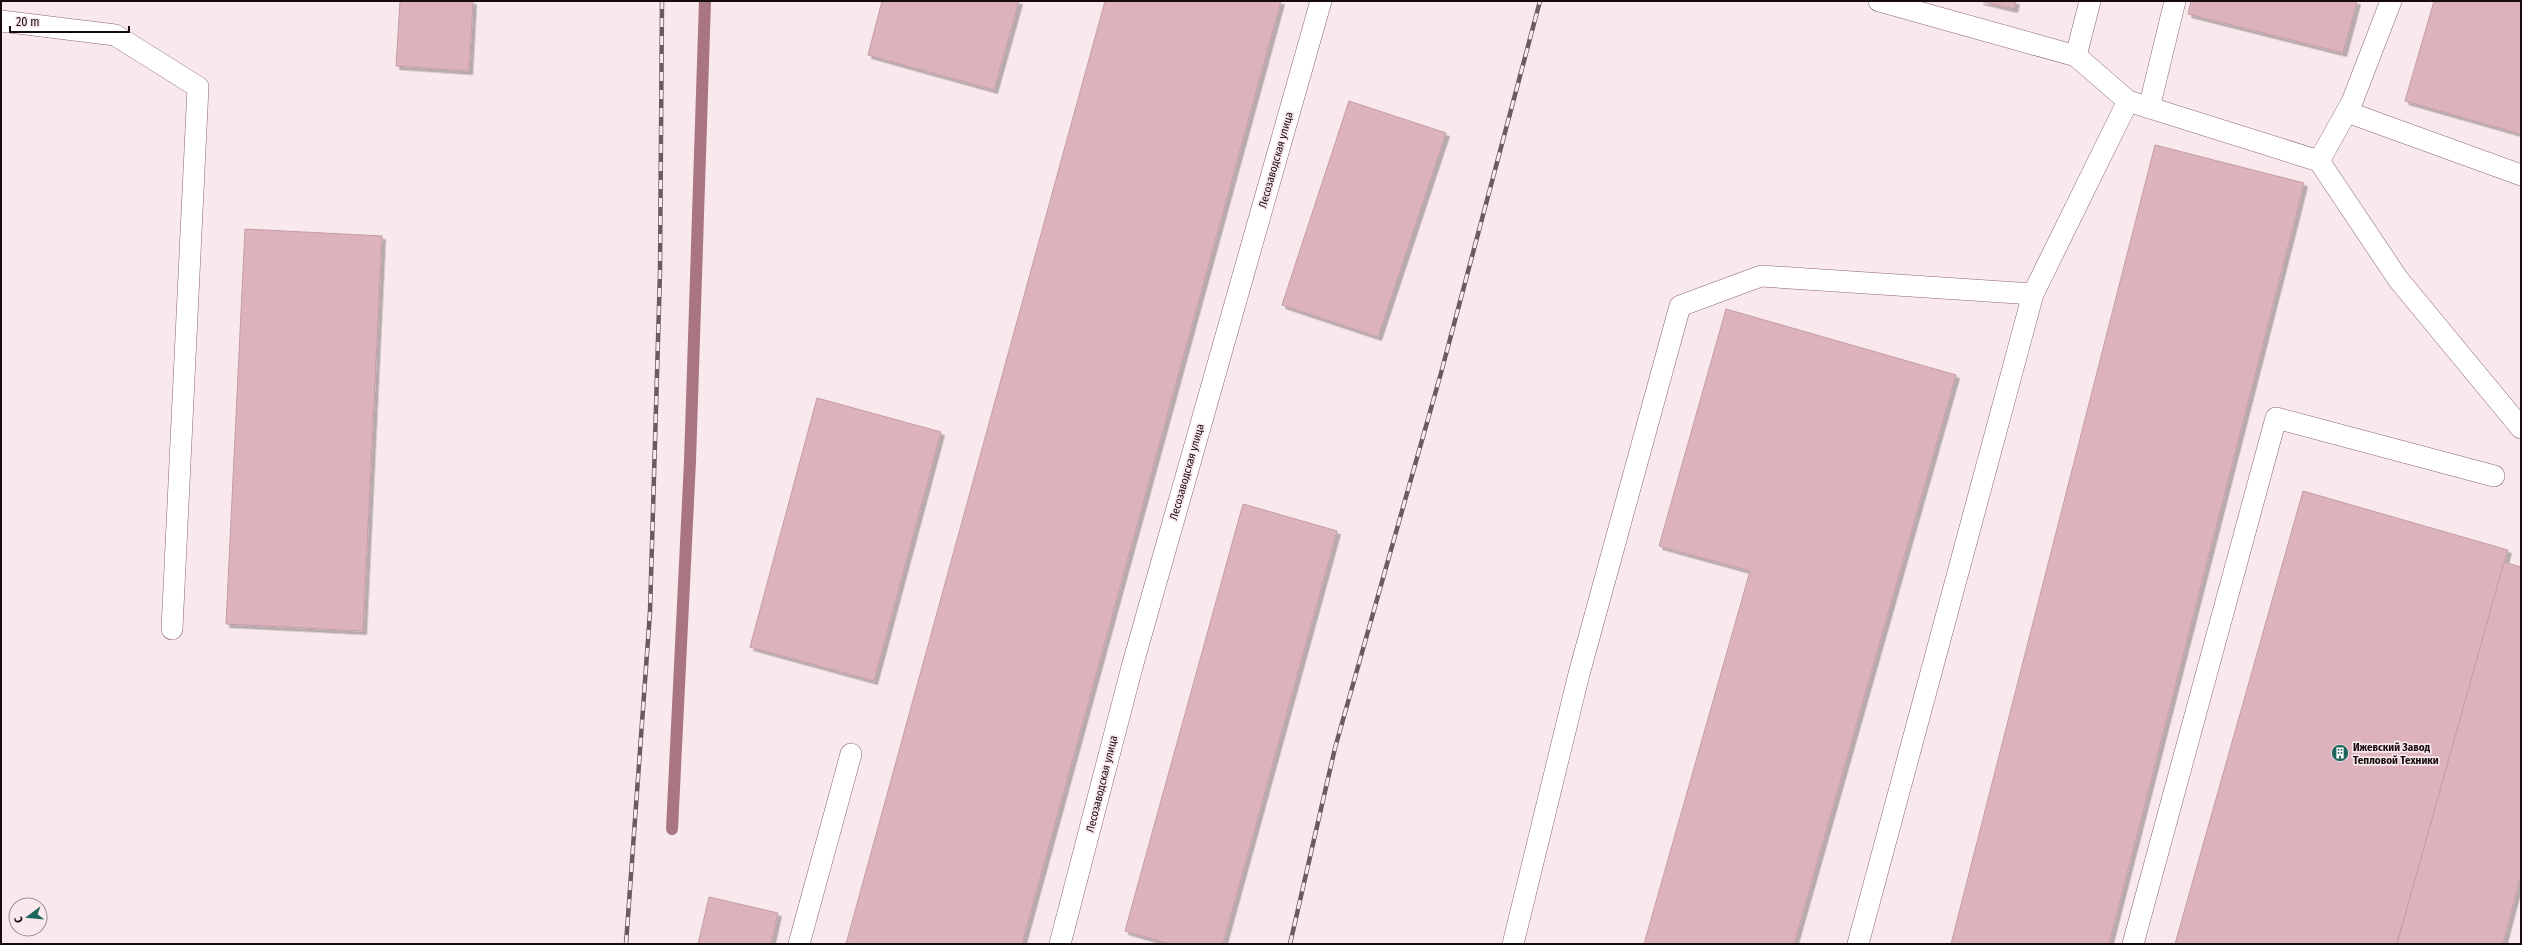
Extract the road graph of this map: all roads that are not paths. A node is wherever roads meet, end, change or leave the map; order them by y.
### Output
1 (1321, 1) edge
2 (1879, 1) edge
3 (2090, 1) edge
4 (2175, 1) edge
5 (2392, 1) edge
6 (1, 21) edge
7 (2076, 56) junction
8 (2128, 101) junction
9 (2149, 108) junction
10 (2347, 112) junction
11 (2319, 161) junction
12 (2521, 175) edge
13 (2033, 294) junction
14 (2521, 428) edge
15 (2494, 476) dead end
16 (172, 630) dead end
17 (851, 754) dead end
18 (799, 944) edge
19 (1060, 944) edge
20 (1513, 944) edge
21 (1858, 944) edge
22 (2133, 944) edge

1 - 19 lane, Лесозаводская улица
2 - 7 lane
3 - 7 lane
4 - 9 lane
5 - 10 lane
6 - 16 lane
7 - 8 lane
8 - 9 lane
8 - 13 lane
9 - 11 lane
10 - 11 lane
10 - 12 lane
11 - 14 lane
13 - 20 lane
13 - 21 lane
15 - 22 lane
17 - 18 lane

